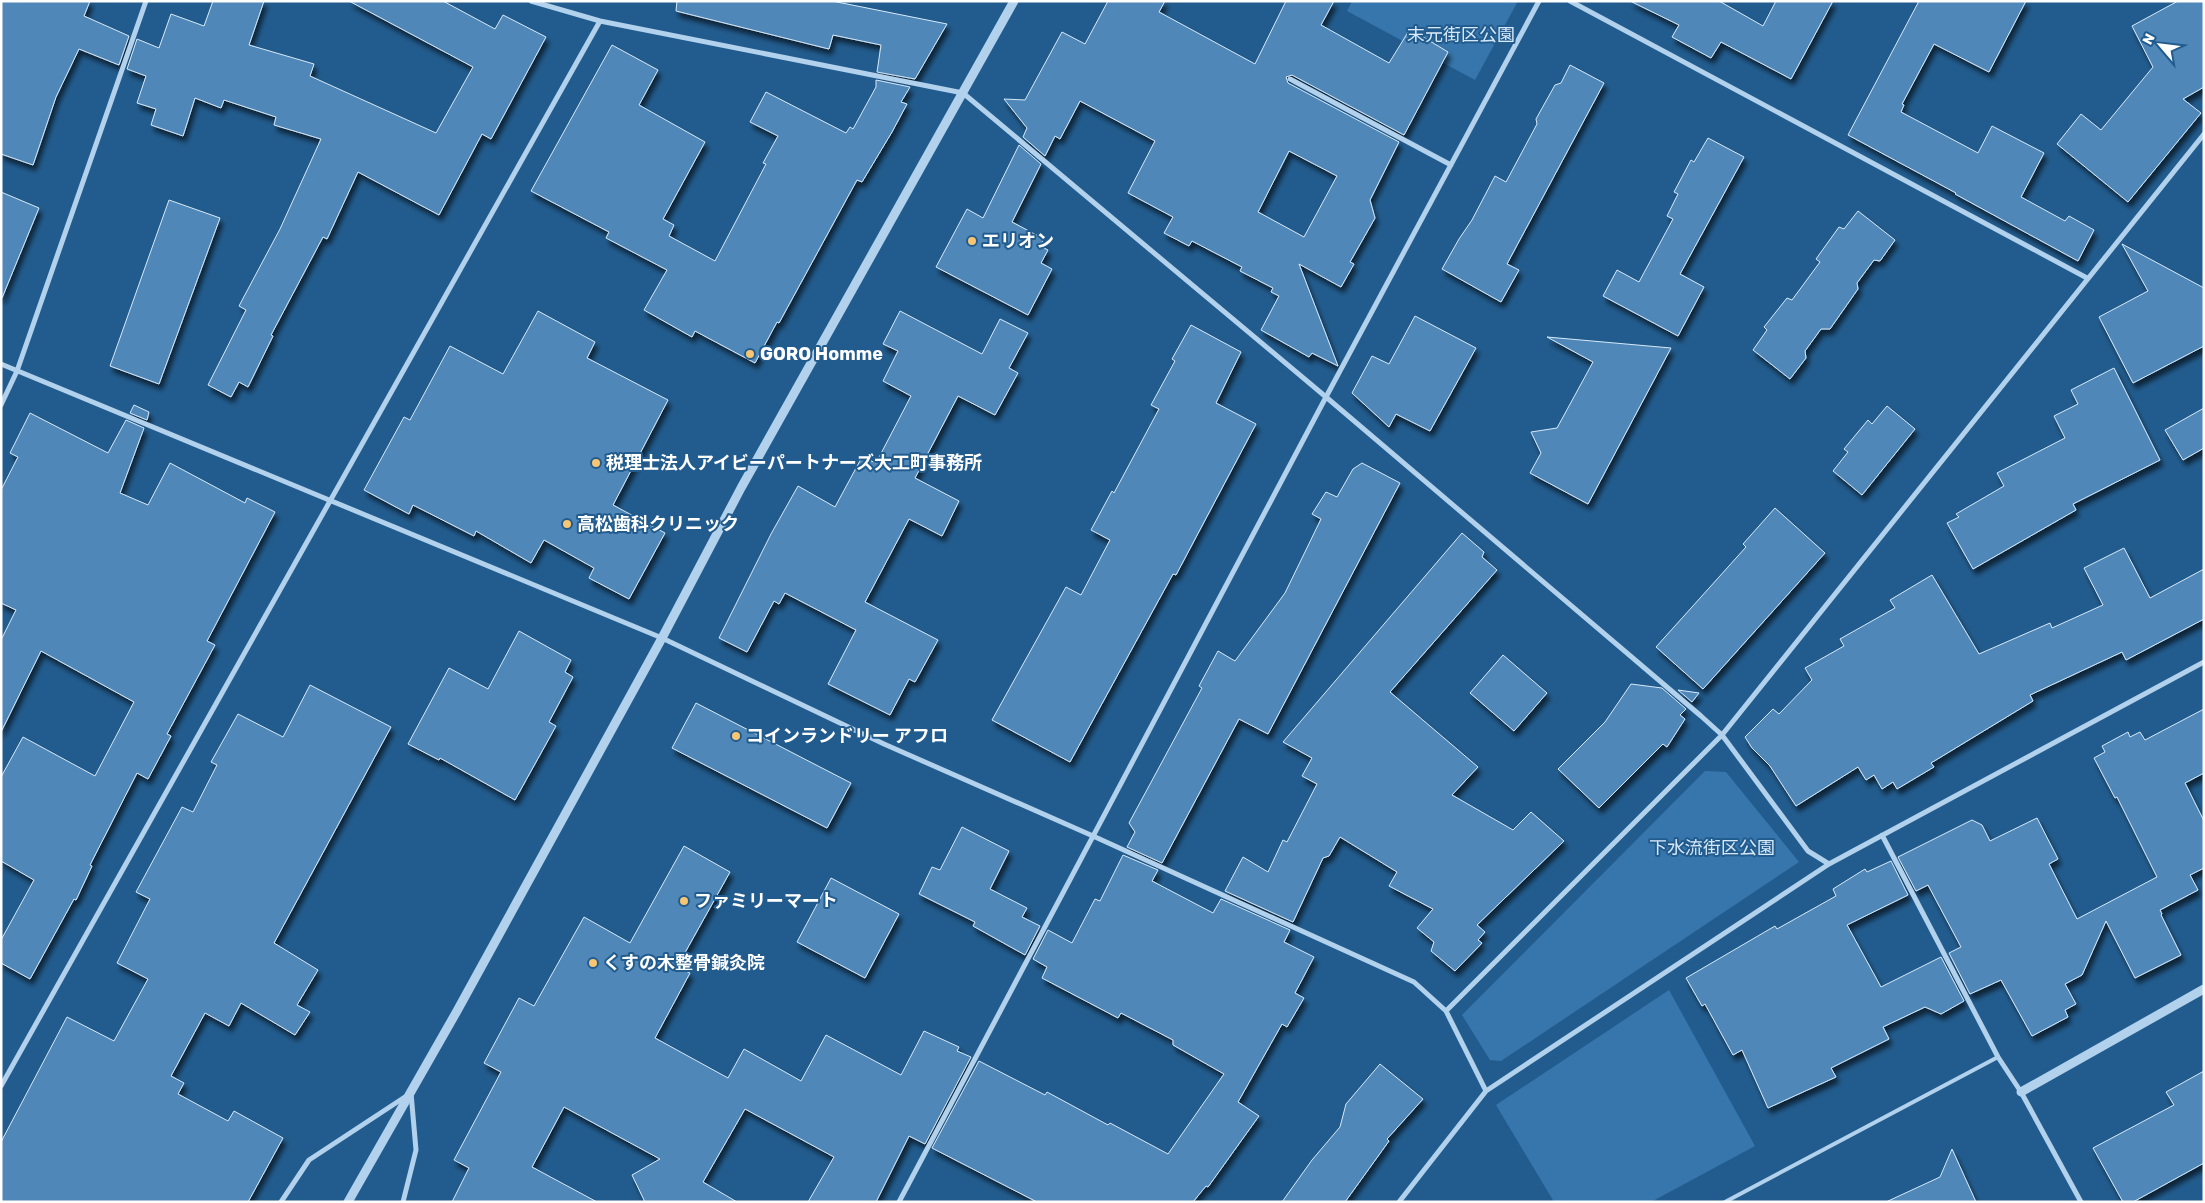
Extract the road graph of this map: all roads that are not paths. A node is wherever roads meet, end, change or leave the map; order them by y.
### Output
1 (146, 1) edge
2 (531, 1) edge
3 (1014, 1) edge
4 (1539, 1) edge
5 (1570, 1) edge
6 (600, 21) junction
7 (1290, 80) dead end
8 (963, 93) junction
9 (2204, 134) edge
10 (1451, 165) junction
11 (2086, 278) junction
12 (1, 364) edge
13 (17, 371) junction
14 (1326, 397) junction
15 (1, 405) edge
16 (331, 500) junction
17 (662, 638) junction
18 (2204, 662) edge
19 (1722, 735) junction
20 (1882, 835) junction
21 (1093, 836) junction
22 (1829, 864) junction
23 (2204, 989) edge
24 (1446, 1011) junction
25 (1998, 1057) junction
26 (1, 1086) edge
27 (1486, 1091) junction
28 (2021, 1092) junction
29 (411, 1093) junction
30 (280, 1202) edge
31 (348, 1202) edge
32 (403, 1202) edge
33 (899, 1202) edge
34 (1399, 1202) edge
35 (1725, 1202) edge
36 (2081, 1202) edge

1 - 13 street
2 - 6 street
3 - 8 street
4 - 10 street
5 - 11 street
6 - 8 street
6 - 16 street
7 - 10 street
8 - 14 street
8 - 17 street
9 - 11 street
10 - 14 street
11 - 19 street
12 - 13 street
13 - 15 street
13 - 16 street
14 - 19 street
14 - 21 street
16 - 17 street
16 - 26 street
17 - 21 street
17 - 29 street
18 - 20 street
19 - 22 street
19 - 24 street
20 - 22 street
20 - 25 street
21 - 24 street
21 - 33 street
22 - 27 street
23 - 28 street
24 - 27 street
25 - 28 street
25 - 35 lane
27 - 34 street
28 - 36 street
29 - 30 street
29 - 31 street
29 - 32 street

